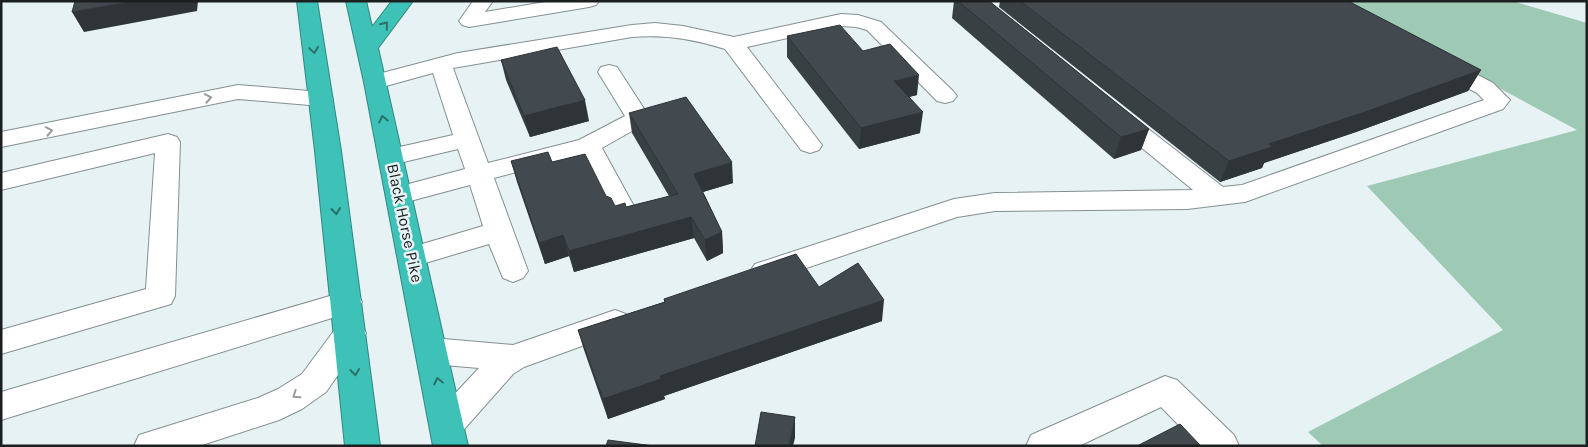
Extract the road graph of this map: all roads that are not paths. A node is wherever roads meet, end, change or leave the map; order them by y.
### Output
1 (307, 1) edge
2 (356, 1) edge
3 (403, 1) edge
4 (482, 1) edge
5 (589, 1) edge
6 (733, 44) junction
7 (367, 48) junction
8 (1424, 56) edge
9 (441, 65) junction
10 (609, 72) dead end
11 (375, 82) junction
12 (945, 96) dead end
13 (320, 99) junction
14 (1101, 103) edge
15 (466, 138) junction
16 (1, 140) edge
17 (588, 145) junction
18 (810, 145) dead end
19 (391, 157) junction
20 (479, 175) junction
21 (1, 182) edge
22 (399, 195) junction
23 (1218, 197) junction
24 (622, 210) edge
25 (498, 231) junction
26 (412, 257) junction
27 (513, 271) dead end
28 (739, 280) edge
29 (637, 314) edge
30 (348, 317) junction
31 (1, 342) edge
32 (432, 351) junction
33 (513, 358) junction
34 (1, 406) edge
35 (220, 435) edge
36 (449, 436) edge
37 (151, 446) edge
38 (363, 446) edge
39 (1043, 446) edge
40 (1222, 446) edge

1 -> 13 highway
2 - 7 highway, Black Horse Pike
7 -> 3 highway
4 - 5 lane
6 - 9 lane
6 - 12 lane
6 - 18 lane
7 - 11 highway, Black Horse Pike
8 - 23 lane
9 - 11 lane
9 - 15 lane
10 - 17 lane
19 -> 11 highway, Black Horse Pike
16 -> 13 lane
13 -> 30 highway
14 - 23 lane
15 - 19 lane
15 - 20 lane
17 - 20 lane
17 - 24 lane
19 - 22 highway, Black Horse Pike
20 - 22 lane
20 - 25 lane
21 - 31 lane
22 - 26 highway, Black Horse Pike
23 - 28 lane
25 - 26 lane
25 - 27 lane
26 - 32 highway, Black Horse Pike
29 - 33 lane
30 - 34 lane
30 -> 35 lane
30 -> 38 highway
32 - 33 lane
36 -> 32 highway, Black Horse Pike
33 - 36 lane
35 - 37 lane
39 - 40 lane

